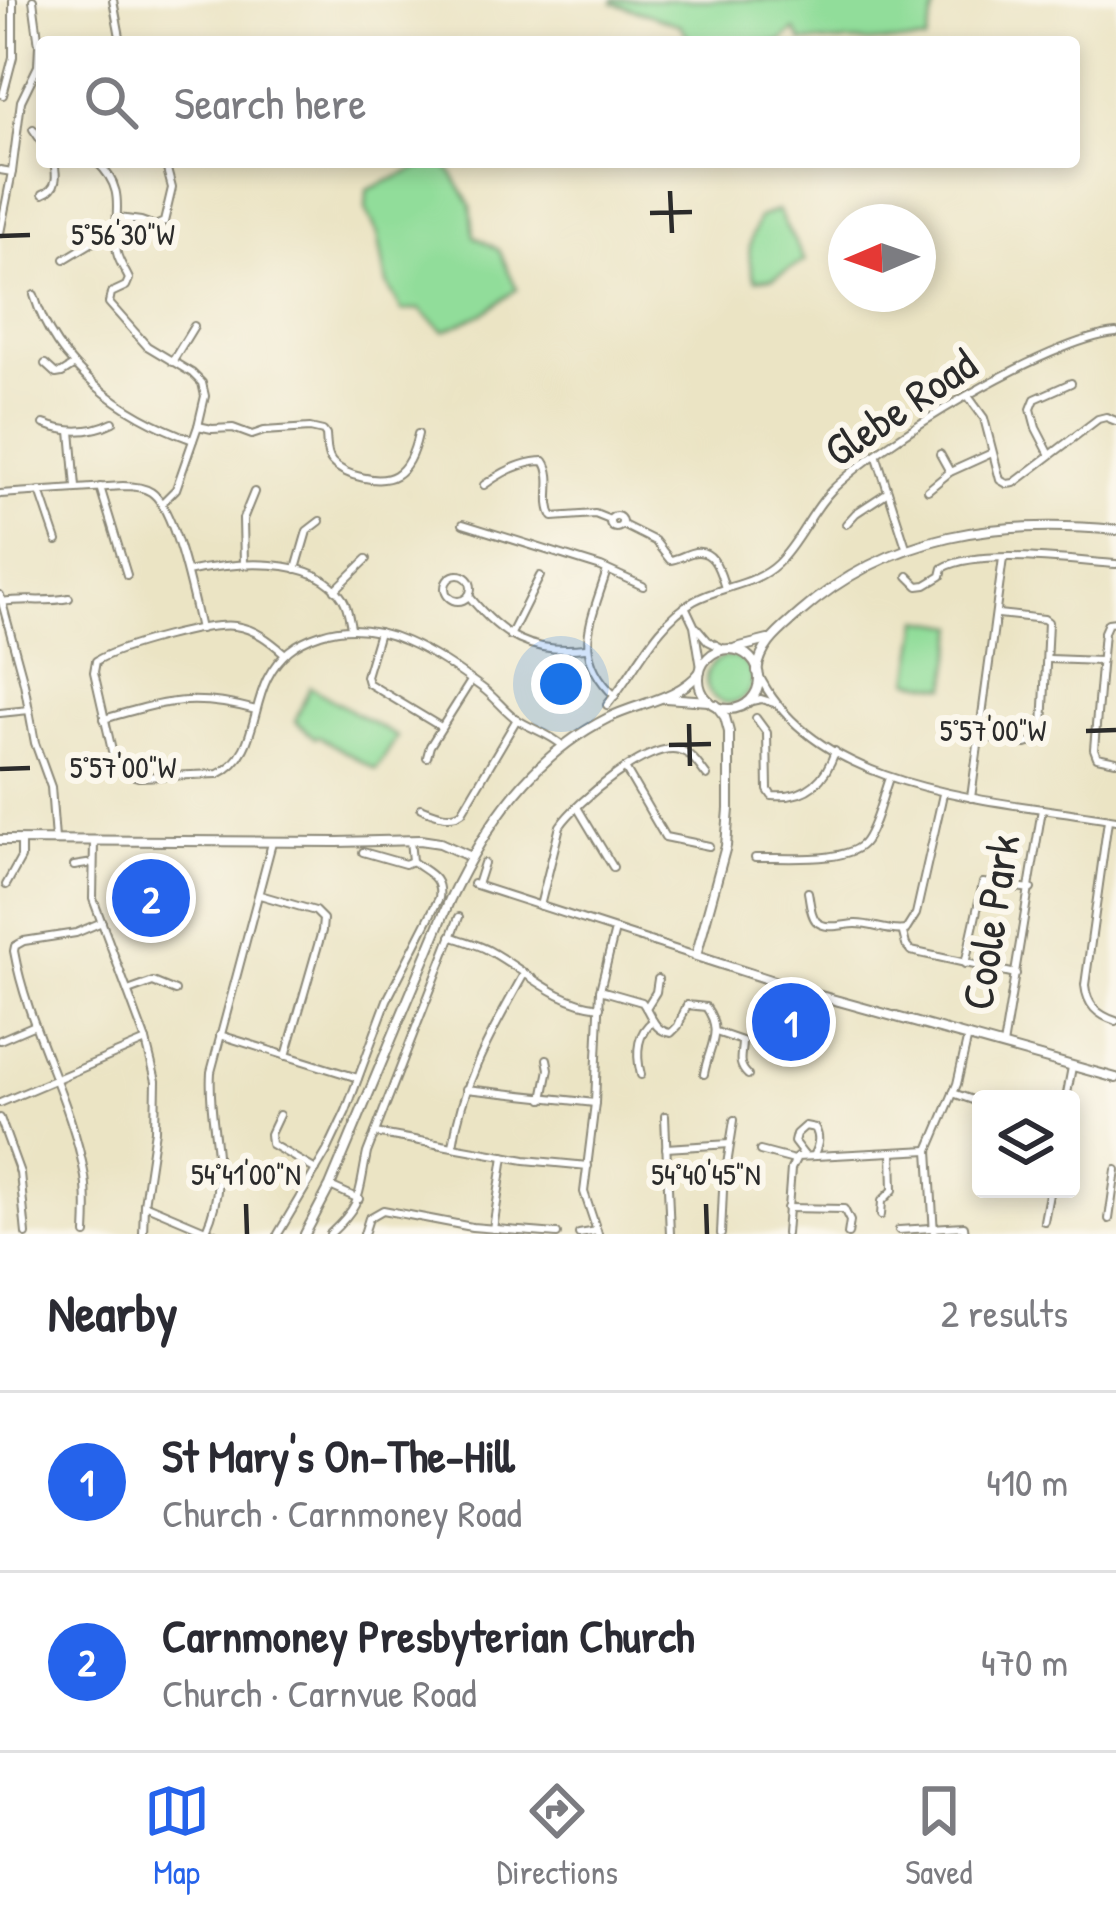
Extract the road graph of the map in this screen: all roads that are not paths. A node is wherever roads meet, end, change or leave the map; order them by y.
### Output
1 (13, 0) edge
2 (33, 0) edge
3 (113, 0) edge
4 (37, 36) edge
5 (120, 36) edge
6 (36, 70) edge
7 (3, 84) edge
8 (3, 94) edge
9 (32, 129) dead end
10 (36, 134) edge
11 (55, 168) edge
12 (103, 168) edge
13 (167, 168) edge
14 (0, 170) edge
15 (12, 172) junction
16 (44, 194) dead end
17 (118, 218) junction
18 (0, 233) edge
19 (117, 241) junction
20 (65, 259) dead end
21 (47, 298) dead end
22 (194, 326) dead end
23 (1116, 333) edge
24 (172, 362) junction
25 (45, 364) dead end
26 (73, 366) junction
27 (1072, 383) dead end
28 (968, 396) junction
29 (1116, 421) edge
30 (113, 422) dead end
31 (44, 424) dead end
32 (198, 426) junction
33 (71, 431) junction
34 (418, 434) dead end
35 (193, 440) junction
36 (993, 453) junction
37 (876, 454) junction
38 (940, 454) dead end
39 (1050, 455) junction
40 (950, 472) junction
41 (484, 485) dead end
42 (100, 487) junction
43 (76, 489) junction
44 (928, 490) dead end
45 (40, 491) junction
46 (254, 492) dead end
47 (888, 492) junction
48 (0, 494) edge
49 (162, 503) junction
50 (320, 521) dead end
51 (463, 524) dead end
52 (846, 524) dead end
53 (1116, 530) edge
54 (487, 532) junction
55 (57, 541) dead end
56 (483, 545) dead end
57 (907, 550) junction
58 (1004, 558) junction
59 (367, 559) dead end
60 (244, 564) junction
61 (1116, 564) edge
62 (296, 570) junction
63 (607, 570) junction
64 (187, 572) junction
65 (127, 575) dead end
66 (541, 576) dead end
67 (908, 576) dead end
68 (643, 586) dead end
69 (725, 588) junction
70 (335, 590) junction
71 (469, 596) junction
72 (1, 598) edge
73 (69, 598) dead end
74 (686, 607) junction
75 (997, 614) junction
76 (1116, 622) edge
77 (694, 626) junction
78 (351, 627) junction
79 (200, 629) junction
80 (379, 632) junction
81 (510, 636) junction
82 (772, 638) junction
83 (586, 648) junction
84 (726, 649) junction
85 (284, 653) junction
86 (1048, 659) junction
87 (1100, 661) junction
88 (700, 670) junction
89 (757, 672) junction
90 (471, 681) junction
91 (615, 696) junction
92 (658, 698) junction
93 (746, 703) junction
94 (712, 704) junction
95 (607, 705) dead end
96 (777, 705) junction
97 (29, 710) junction
98 (256, 710) junction
99 (0, 713) edge
100 (104, 718) junction
101 (756, 718) dead end
102 (517, 719) junction
103 (441, 728) junction
104 (729, 732) junction
105 (980, 736) junction
106 (563, 746) junction
107 (835, 752) junction
108 (428, 757) dead end
109 (1116, 761) edge
110 (626, 770) junction
111 (707, 776) dead end
112 (889, 777) junction
113 (943, 792) junction
114 (971, 798) junction
115 (577, 807) junction
116 (421, 808) dead end
117 (1042, 809) junction
118 (1112, 820) edge
119 (55, 839) junction
120 (94, 839) junction
121 (0, 840) edge
122 (21, 840) junction
123 (410, 840) junction
124 (272, 842) junction
125 (709, 847) dead end
126 (363, 852) dead end
127 (471, 857) junction
128 (755, 858) dead end
129 (412, 861) junction
130 (93, 862) junction
131 (484, 863) dead end
132 (74, 866) dead end
133 (613, 867) dead end
134 (6, 884) dead end
135 (1031, 889) junction
136 (808, 892) dead end
137 (260, 895) junction
138 (540, 906) junction
139 (459, 917) dead end
140 (102, 922) junction
141 (616, 930) junction
142 (903, 932) junction
143 (451, 936) junction
144 (696, 956) junction
145 (965, 964) junction
146 (524, 974) junction
147 (1016, 974) junction
148 (658, 980) dead end
149 (600, 990) junction
150 (128, 991) junction
151 (175, 992) dead end
152 (599, 1007) junction
153 (646, 1008) junction
154 (653, 1021) junction
155 (1116, 1021) edge
156 (35, 1025) junction
157 (716, 1032) junction
158 (220, 1036) junction
159 (968, 1036) junction
160 (0, 1040) edge
161 (146, 1041) junction
162 (1003, 1046) junction
163 (286, 1056) junction
164 (547, 1059) dead end
165 (1073, 1066) junction
166 (704, 1074) dead end
167 (641, 1075) dead end
168 (748, 1076) dead end
169 (54, 1078) junction
170 (358, 1078) junction
171 (1116, 1078) edge
172 (466, 1089) junction
173 (1068, 1090) edge
174 (953, 1093) junction
175 (543, 1099) junction
176 (972, 1100) edge
177 (0, 1103) edge
178 (595, 1103) junction
179 (279, 1115) dead end
180 (665, 1117) dead end
181 (0, 1118) edge
182 (734, 1120) dead end
183 (375, 1133) junction
184 (730, 1144) junction
185 (453, 1146) junction
186 (666, 1148) junction
187 (929, 1150) junction
188 (760, 1151) dead end
189 (892, 1152) junction
190 (808, 1155) junction
191 (504, 1156) junction
192 (794, 1160) junction
193 (587, 1166) junction
194 (316, 1170) junction
195 (1116, 1170) edge
196 (330, 1186) junction
197 (1048, 1198) edge
198 (1114, 1198) edge
199 (359, 1199) junction
200 (143, 1204) junction
201 (787, 1208) junction
202 (881, 1215) dead end
203 (1109, 1220) dead end
204 (1044, 1221) dead end
205 (494, 1229) junction
206 (933, 1230) edge
207 (903, 1231) edge
208 (210, 1232) edge
209 (597, 1232) edge
210 (26, 1234) edge
211 (86, 1234) edge
212 (143, 1234) edge
213 (278, 1234) edge
214 (304, 1234) edge
215 (331, 1234) edge
216 (364, 1234) edge
217 (557, 1234) edge
218 (579, 1234) edge
219 (670, 1234) edge
220 (721, 1234) edge
221 (786, 1234) edge
222 (848, 1234) edge
223 (965, 1234) edge

1 - 7 street
2 - 4 street
3 - 5 street
6 - 15 street
7 - 8 street
9 - 10 street
11 - 16 street
12 - 17 street
13 - 17 street
14 - 15 street
15 - 18 street
17 - 19 street
19 - 20 street
19 - 24 street
21 - 26 street
22 - 24 street
23 - 28 street, Glebe Road
24 - 32 street
25 - 26 street
26 - 35 street
27 - 39 street
28 - 36 street
28 - 37 street, Glebe Road
29 - 39 street
30 - 33 street
31 - 33 street
32 - 34 street
32 - 35 street
33 - 43 street
35 - 49 street
36 - 39 street
36 - 40 street
37 - 47 street
37 - 69 street, Glebe Road
38 - 40 street
40 - 44 street
41 - 69 street
42 - 43 street
42 - 49 street
42 - 65 street
43 - 45 street
45 - 48 street
45 - 55 street
46 - 60 street
47 - 52 street
47 - 57 street
49 - 64 street
50 - 62 street
51 - 54 street
53 - 57 street
54 - 56 street
54 - 63 street
57 - 82 street
58 - 61 street
58 - 67 street
58 - 75 street
59 - 70 street
60 - 62 street
60 - 64 street
62 - 70 street
63 - 68 street
63 - 83 street
64 - 79 street
66 - 81 street
69 - 74 street, Glebe Road
70 - 78 street
71 - 71 street
71 - 81 street
72 - 73 street
72 - 97 street
74 - 77 street
74 - 91 street
75 - 86 street
75 - 105 street
76 - 87 street
77 - 84 street
77 - 88 street
78 - 80 street
78 - 85 street
79 - 85 street
79 - 100 street
80 - 90 street
80 - 103 street
81 - 83 street
82 - 84 street
82 - 89 street
83 - 91 street
84 - 88 street
84 - 89 street
85 - 98 street
86 - 87 street
86 - 105 street
87 - 109 street
88 - 92 street
88 - 94 street
89 - 93 street
89 - 96 street
90 - 102 street
90 - 103 street
91 - 95 street
92 - 94 street
92 - 106 street
93 - 94 street
93 - 96 street
93 - 104 street
94 - 104 street
96 - 107 street
97 - 99 street
97 - 119 street
98 - 100 street
98 - 100 street
101 - 107 street
102 - 106 street
102 - 116 street
103 - 108 street
104 - 144 street
105 - 114 street
106 - 127 street
107 - 112 street
110 - 111 street
110 - 115 street
110 - 125 street
112 - 113 street
112 - 128 street
113 - 114 street
113 - 142 street
114 - 117 street
115 - 133 street
115 - 138 street
117 - 118 street
117 - 135 street, Coole Park
118 - 155 street
119 - 120 street
119 - 122 street
120 - 124 street
120 - 130 street
121 - 122 street
122 - 134 street
123 - 124 street
123 - 127 street
123 - 129 street
124 - 137 street
126 - 129 street
127 - 196 street
129 - 170 street
130 - 132 street
130 - 140 street
131 - 138 street
135 - 145 street
135 - 147 street, Coole Park
136 - 142 street
137 - 158 street
137 - 163 street
138 - 141 street
139 - 143 street
140 - 150 street
140 - 156 street
141 - 144 street
141 - 149 street
142 - 145 street
143 - 146 street
143 - 183 street
144 - 159 street
145 - 147 street
146 - 152 street
146 - 172 street
147 - 162 street, Coole Park
148 - 153 street
149 - 152 street
149 - 153 street
150 - 151 street
150 - 161 street
152 - 178 street
153 - 154 street
154 - 157 street
154 - 167 street
156 - 160 street
156 - 169 street
157 - 166 street
157 - 168 street
158 - 163 street
158 - 208 street
159 - 162 street
159 - 174 street
161 - 169 street
161 - 200 street
162 - 165 street
163 - 170 street
164 - 175 street
165 - 171 street
165 - 173 street
169 - 177 street
169 - 211 street
170 - 194 street
172 - 175 street
172 - 185 street
174 - 176 street
174 - 187 street
175 - 178 street
178 - 193 street
179 - 194 street
180 - 186 street
181 - 210 street
182 - 184 street
183 - 185 street
183 - 199 street
184 - 186 street
184 - 220 street
185 - 191 street
186 - 219 street
187 - 189 street
187 - 206 street
188 - 192 street
189 - 190 street
189 - 202 street
190 - 190 street
190 - 192 street
191 - 193 street
191 - 205 street
192 - 201 street
193 - 209 street
194 - 213 street
195 - 198 street
196 - 199 street
196 - 214 street
197 - 204 street
198 - 203 street
199 - 215 street
200 - 208 street
200 - 212 street
201 - 221 street
201 - 222 street
205 - 216 street
205 - 217 street
206 - 207 street
206 - 223 street
209 - 218 street

